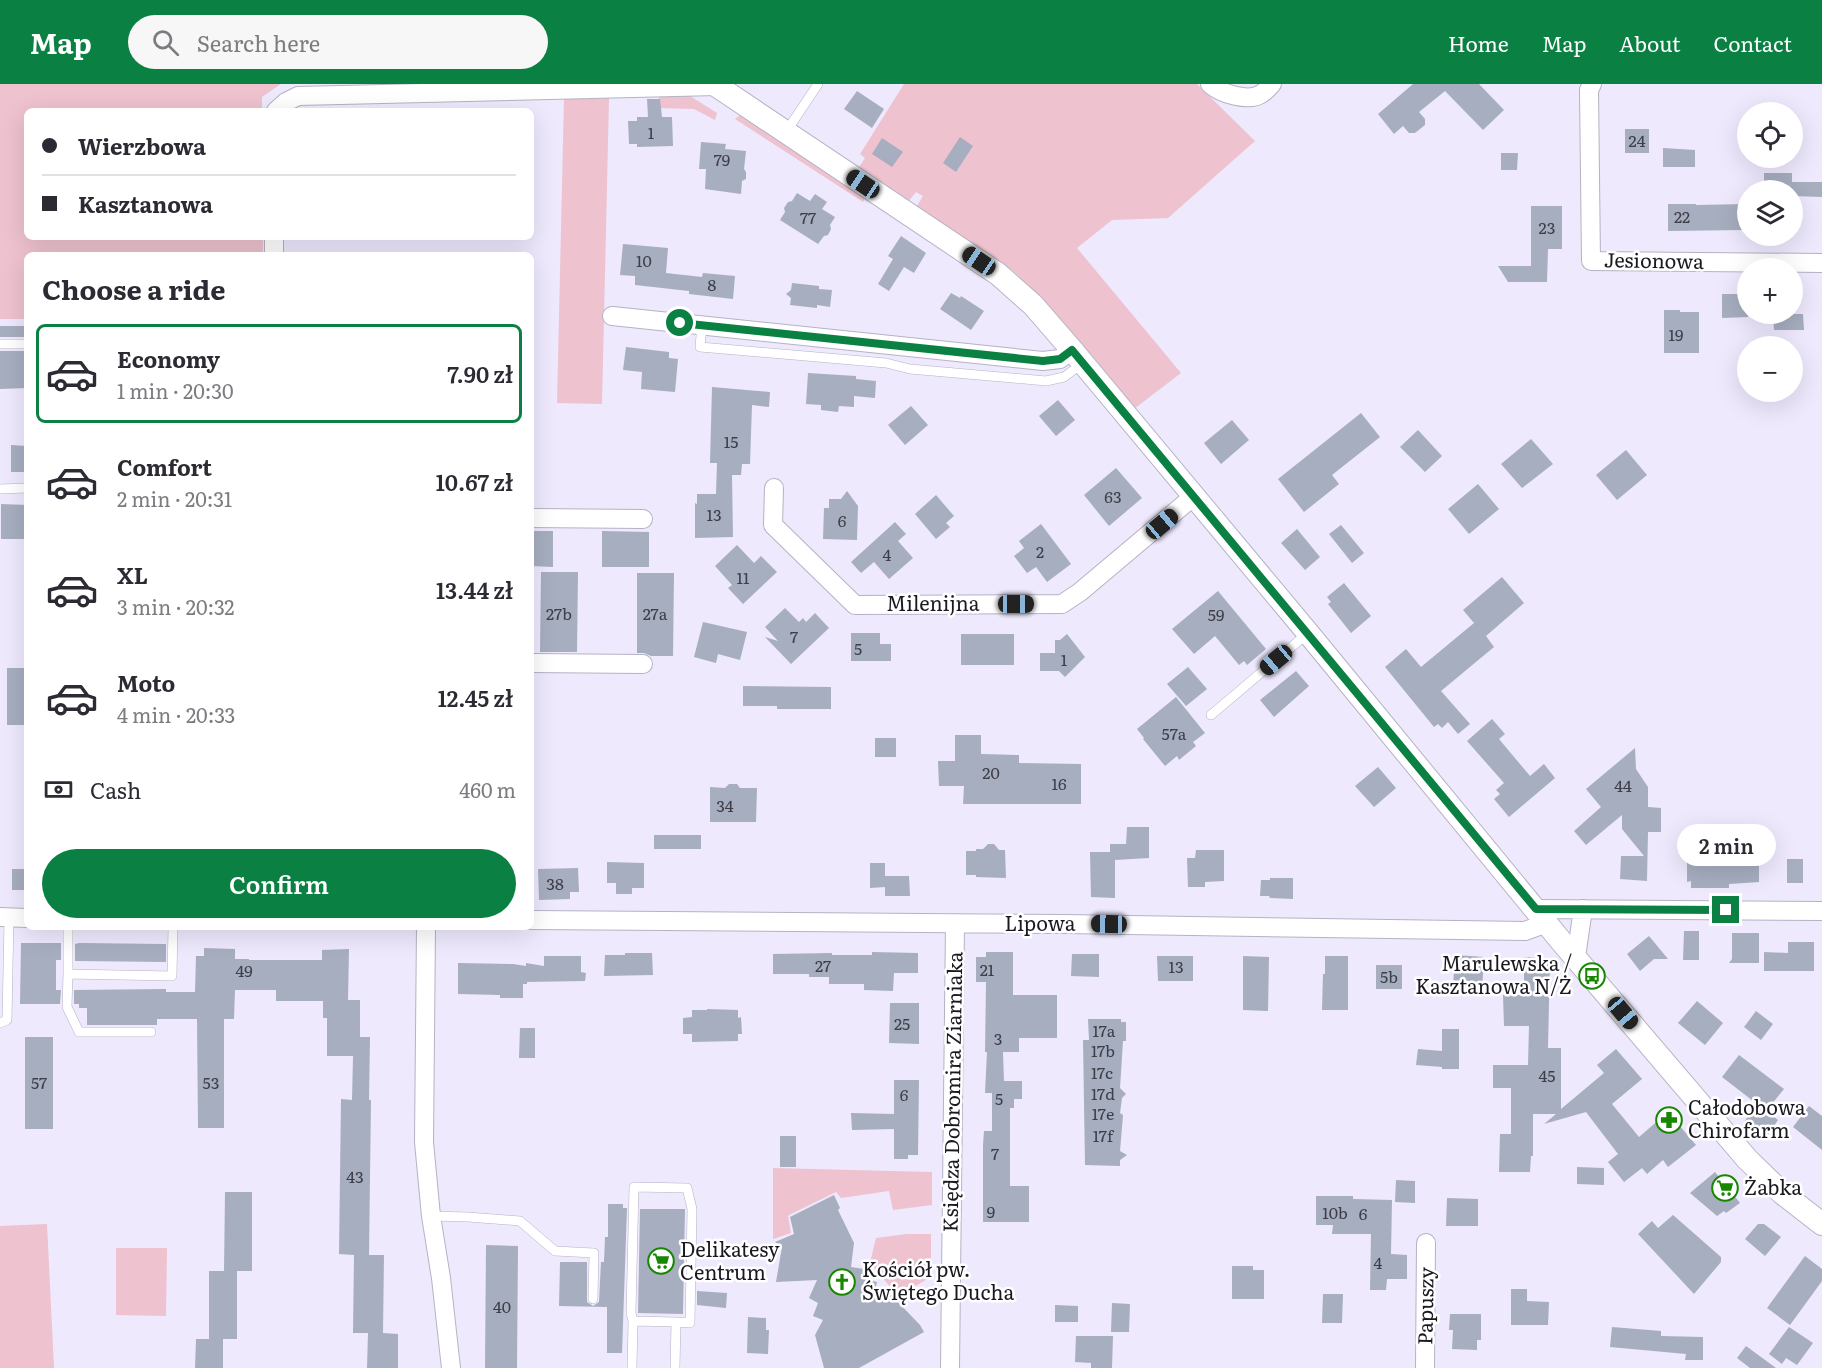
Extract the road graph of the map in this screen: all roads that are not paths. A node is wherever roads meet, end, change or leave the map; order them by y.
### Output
1 (818, 84) edge
2 (1272, 84) edge
3 (1592, 84) edge
4 (715, 85) edge
5 (551, 87) edge
6 (1213, 87) edge
7 (279, 108) edge
8 (786, 132) junction
9 (1822, 263) edge
10 (612, 316) dead end
11 (0, 344) edge
12 (24, 344) edge
13 (1078, 357) junction
14 (24, 488) edge
15 (774, 488) dead end
16 (0, 489) edge
17 (1194, 496) junction
18 (534, 518) edge
19 (644, 519) dead end
20 (1308, 633) junction
21 (534, 663) edge
22 (643, 664) dead end
23 (1210, 715) dead end
24 (1583, 909) junction
25 (1822, 911) edge
26 (1541, 916) junction
27 (12, 918) edge
28 (534, 920) edge
29 (956, 924) junction
30 (68, 930) edge
31 (174, 930) edge
32 (426, 930) edge
33 (1576, 957) junction
34 (68, 974) junction
35 (4, 975) edge
36 (0, 1023) edge
37 (151, 1032) dead end
38 (431, 1216) junction
39 (1822, 1224) edge
40 (1426, 1243) dead end
41 (593, 1299) dead end
42 (633, 1321) junction
43 (676, 1322) junction
44 (451, 1368) edge
45 (632, 1368) edge
46 (675, 1368) edge
47 (950, 1368) edge
48 (1425, 1368) edge

1 - 8 lane
2 - 6 street
3 - 9 street, Jesionowa
4 - 5 street
4 - 8 street
5 - 7 street
8 - 13 street
10 - 13 street
11 - 12 lane
13 - 17 street
14 - 16 lane
15 - 17 street, Milenijna
17 - 20 street
18 - 19 street
20 - 23 lane
20 - 26 street
21 - 22 street
24 - 25 street, Lipowa
24 - 26 street, Lipowa
24 - 33 street
26 - 29 street, Lipowa
26 - 33 street
27 - 35 lane
28 - 29 street, Lipowa
29 - 47 street, Księdza Dobromira Ziarniaka
30 - 34 lane
31 - 34 lane
32 - 38 street
33 - 39 street
34 - 37 lane
35 - 36 lane
38 - 41 lane
38 - 44 street
40 - 48 street, Papuszy
42 - 43 lane
42 - 43 lane
42 - 45 lane
43 - 46 lane

